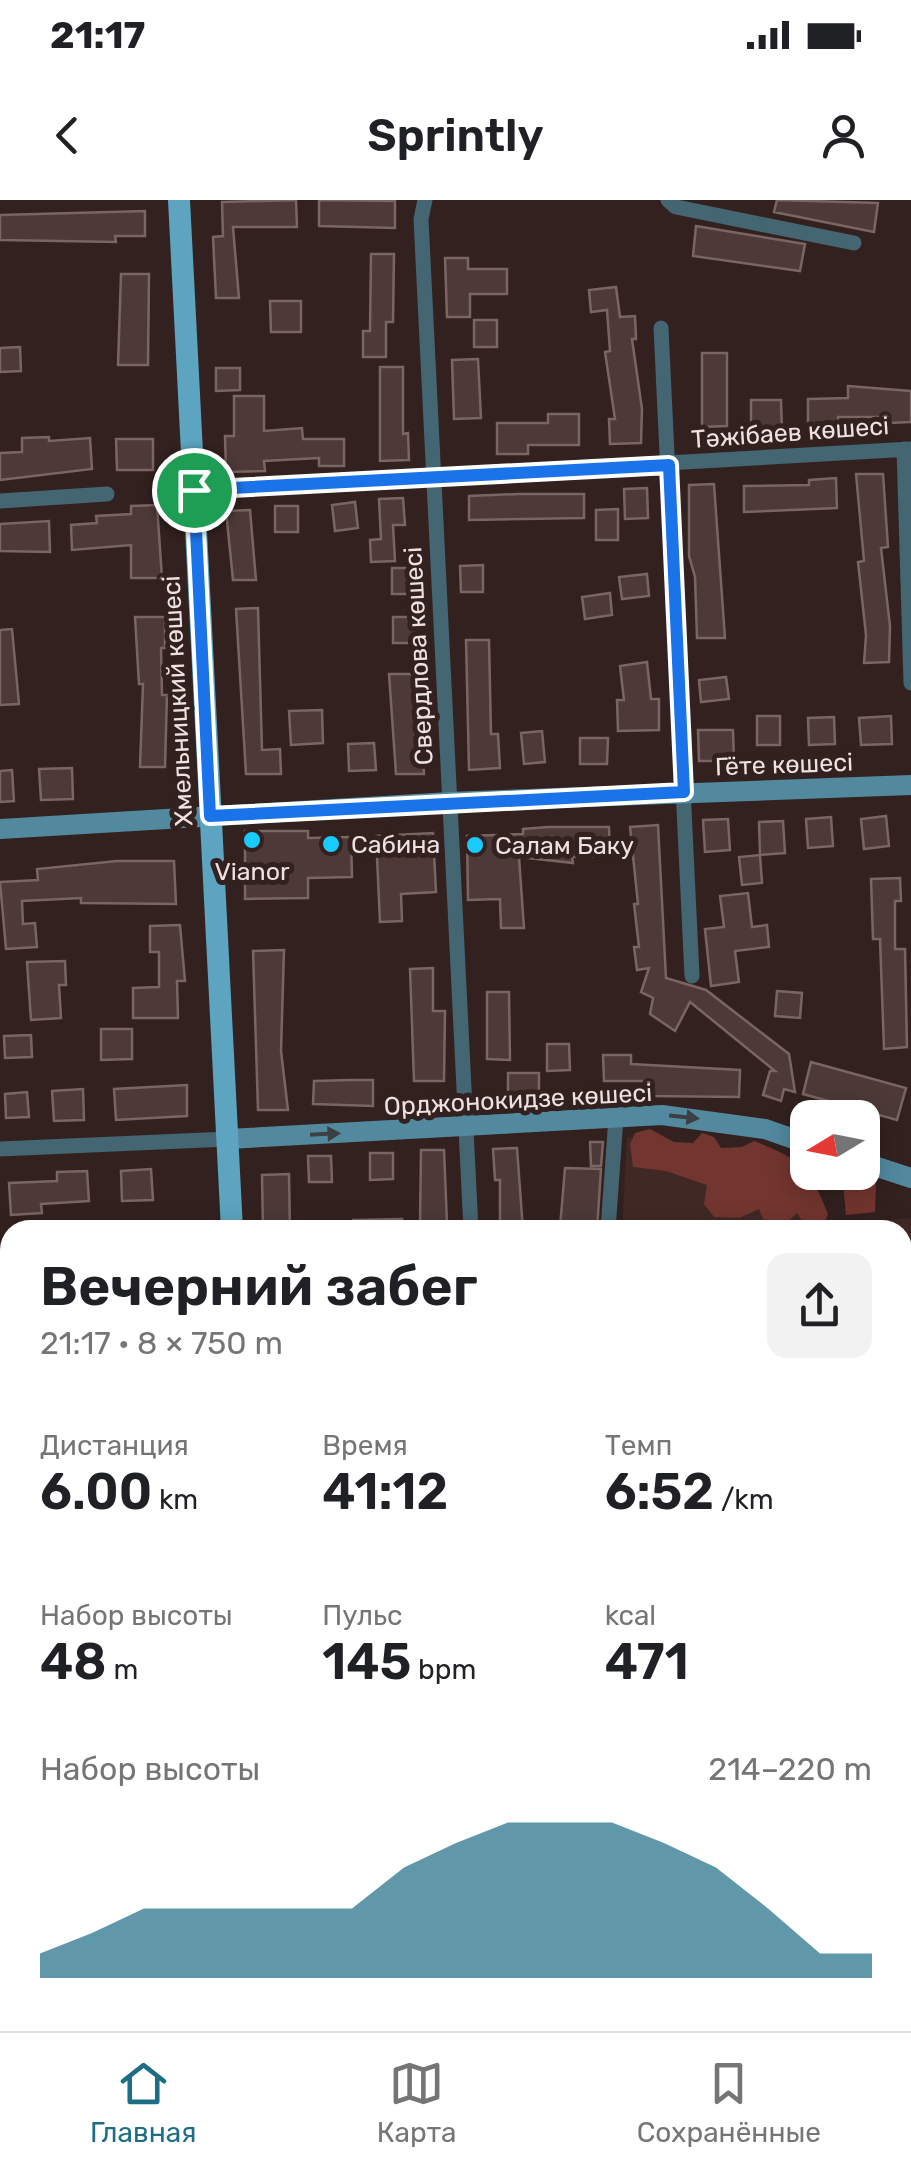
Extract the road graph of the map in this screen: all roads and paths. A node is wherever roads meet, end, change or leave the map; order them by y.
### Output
1 (179, 200) edge
2 (425, 200) edge
3 (668, 200) edge
4 (854, 243) dead end
5 (661, 328) dead end
6 (908, 449) edge
7 (669, 465) junction
8 (435, 475) junction
9 (194, 490) junction
10 (107, 494) dead end
11 (0, 502) edge
12 (911, 683) edge
13 (911, 785) edge
14 (684, 792) junction
15 (450, 802) junction
16 (210, 816) junction
17 (0, 829) edge
18 (692, 976) dead end
19 (616, 1117) junction
20 (467, 1127) junction
21 (790, 1138) edge
22 (228, 1139) junction
23 (0, 1148) edge
24 (880, 1165) edge
25 (910, 1171) edge
26 (232, 1220) edge
27 (471, 1220) edge
28 (609, 1220) edge

1 - 9 main road, Хмельницкий көшесі
2 - 8 street, Свердлова көшесі
3 - 4 street
5 - 7 street
6 - 7 street, Тәжібаев көшесі
6 - 12 street
7 - 8 street, Тәжібаев көшесі
7 - 14 street
8 - 9 street, Тәжібаев көшесі
8 - 15 street, Свердлова көшесі
9 - 16 main road, Хмельницкий көшесі
10 - 11 street
13 - 14 main road, Гёте көшесі
14 - 15 main road, Гёте көшесі
14 - 18 street
15 - 16 main road, Гёте көшесі
15 - 20 street, Свердлова көшесі
16 - 17 main road, Гёте көшесі
16 - 22 main road, Хмельницкий көшесі
19 - 20 main road, Орджонокидзе көшесі
19 -> 21 main road, Орджонокидзе көшесі
19 - 28 street
22 -> 20 main road, Орджонокидзе көшесі
20 - 27 street, Свердлова көшесі
22 - 23 street
22 - 26 main road, Хмельницкий көшесі
24 - 25 main road

